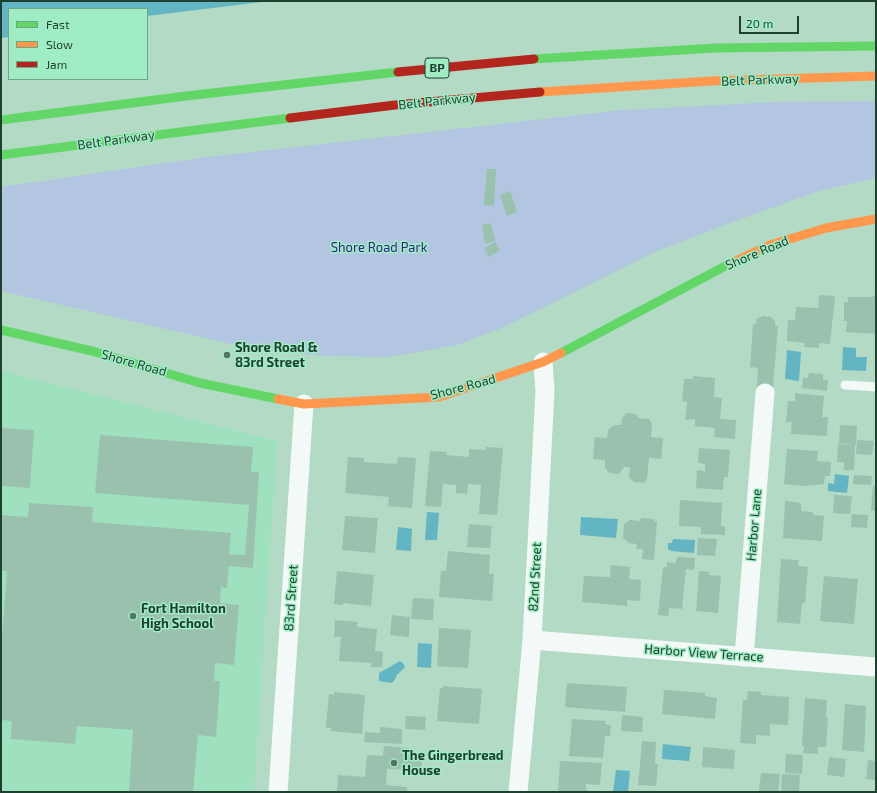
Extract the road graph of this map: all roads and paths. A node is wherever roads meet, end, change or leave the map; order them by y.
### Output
1 (876, 46) edge
2 (876, 76) edge
3 (1, 120) edge
4 (1, 155) edge
5 (876, 219) edge
6 (1, 330) edge
7 (543, 362) junction
8 (845, 385) dead end
9 (876, 387) edge
10 (765, 393) dead end
11 (304, 404) junction
12 (532, 640) junction
13 (744, 657) junction
14 (876, 667) edge
15 (278, 792) edge
16 (518, 792) edge

1 - 3 main road, BP
2 - 4 main road, Belt Parkway
5 - 7 main road, Shore Road
6 - 11 main road, Shore Road
7 - 11 main road, Shore Road
7 - 12 street, 82nd Street
8 - 9 lane
10 - 13 street, Harbor Lane
11 - 15 street, 83rd Street
12 - 13 street, Harbor View Terrace
12 - 16 street, 82nd Street
13 - 14 street, Harbor View Terrace

